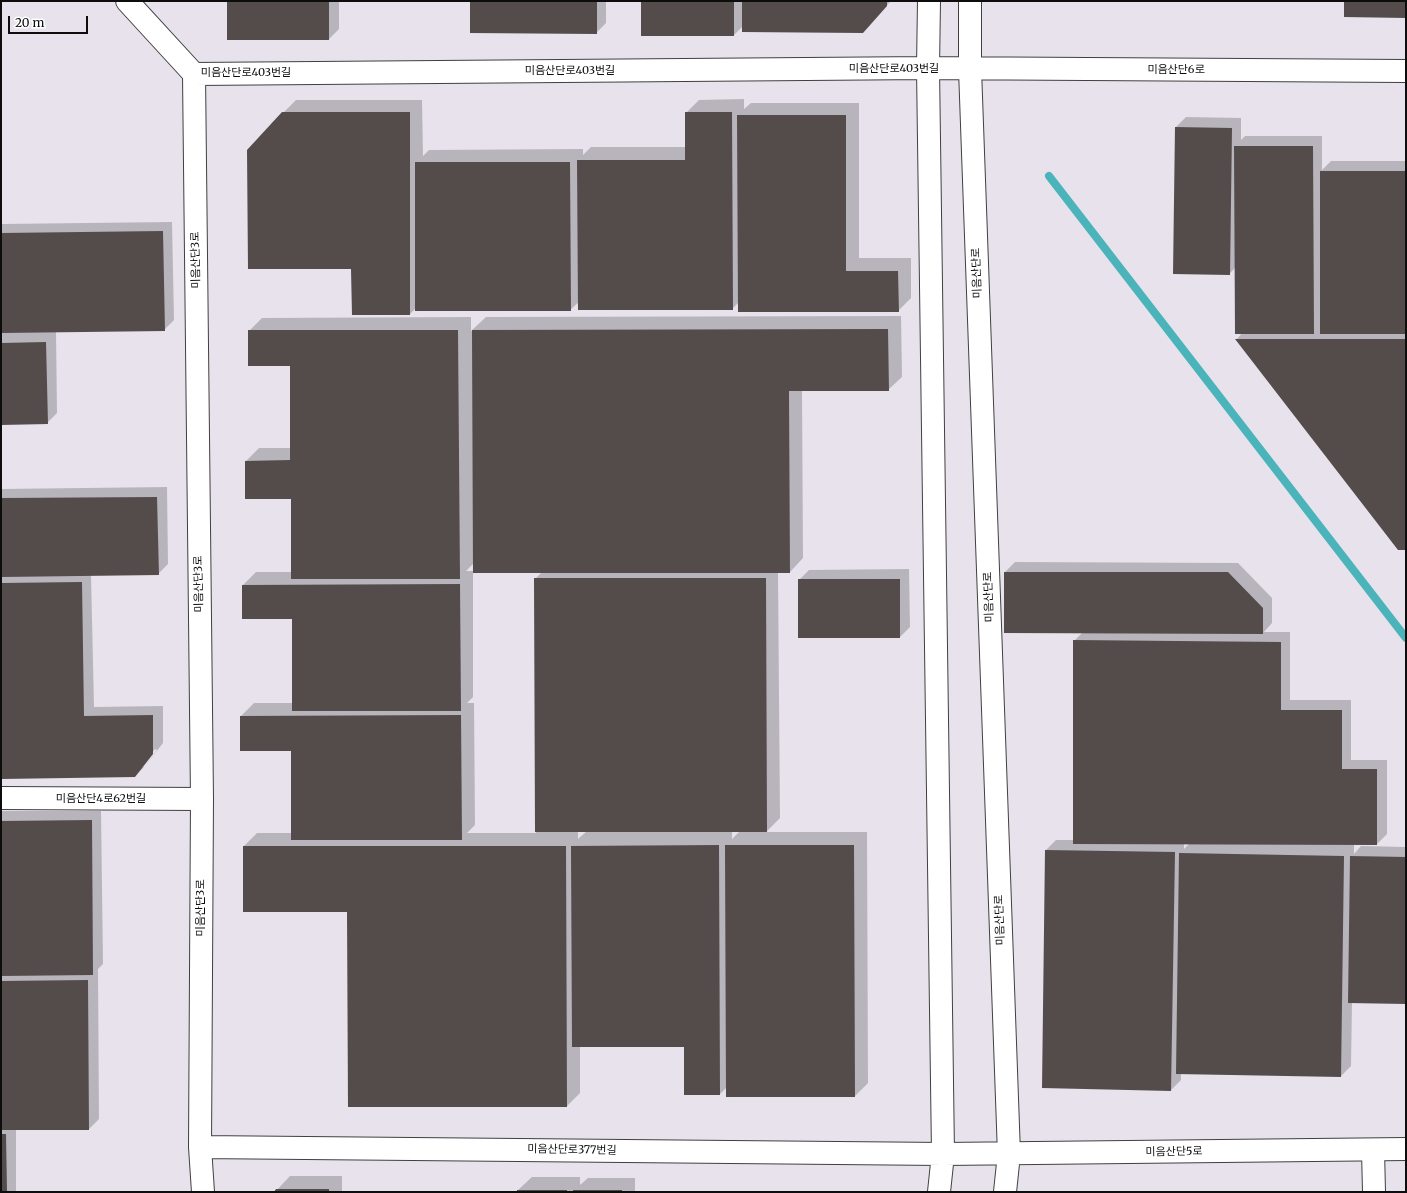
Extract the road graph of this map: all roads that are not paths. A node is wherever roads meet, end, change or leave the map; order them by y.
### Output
1 (127, 1) edge
2 (929, 1) edge
3 (970, 1) edge
4 (937, 69) junction
5 (970, 69) junction
6 (1406, 71) edge
7 (194, 74) junction
8 (1, 798) edge
9 (202, 799) junction
10 (200, 1147) junction
11 (1373, 1150) junction
12 (1406, 1150) edge
13 (943, 1154) junction
14 (1009, 1154) junction
15 (203, 1192) edge
16 (939, 1192) edge
17 (1005, 1192) edge
18 (1374, 1192) edge

1 - 7 street
2 - 4 street
3 - 5 street, 미음산단로
4 - 5 street, 미음산단6로
4 - 7 street, 미음산단로403번길
4 - 13 street
5 - 6 street, 미음산단6로
5 - 14 street, 미음산단로
7 - 9 street, 미음산단3로
8 - 9 street, 미음산단4로62번길
9 - 10 street, 미음산단3로
10 - 13 street, 미음산단로377번길
10 - 15 street, 미음산단3로
11 - 12 street, 미음산단5로
11 - 14 street, 미음산단5로
11 - 18 street
13 - 14 street, 미음산단5로
13 - 16 street
14 - 17 street, 미음산단로

